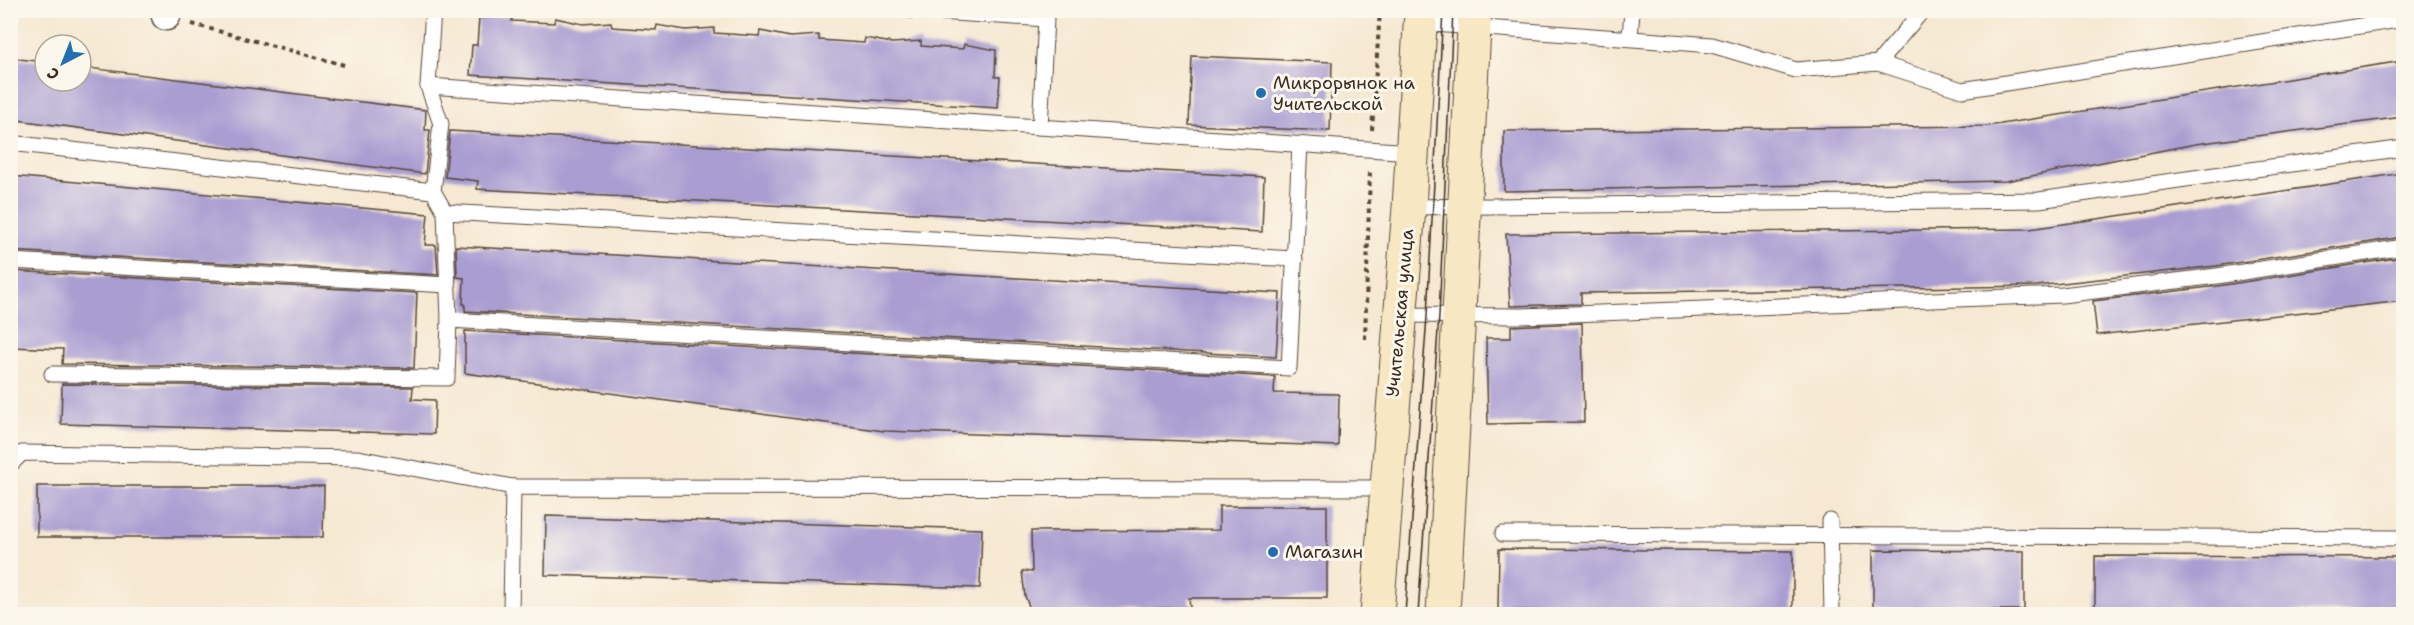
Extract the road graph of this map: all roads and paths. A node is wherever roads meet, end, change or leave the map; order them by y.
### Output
1 (433, 10) edge
2 (909, 10) edge
3 (1380, 10) edge
4 (1632, 10) edge
5 (1923, 10) edge
6 (166, 13) edge
7 (1047, 15) edge
8 (1420, 16) edge
9 (1474, 19) edge
10 (2403, 19) edge
11 (1630, 38) junction
12 (1878, 63) junction
13 (348, 66) dead end
14 (428, 86) junction
15 (1040, 127) junction
16 (10, 143) edge
17 (1300, 144) junction
18 (2403, 148) edge
19 (1371, 149) junction
20 (1412, 152) junction
21 (433, 191) junction
22 (1409, 207) junction
23 (1463, 208) junction
24 (446, 212) junction
25 (2403, 247) edge
26 (1295, 259) junction
27 (10, 261) edge
28 (448, 285) junction
29 (1400, 315) junction
30 (1459, 315) junction
31 (449, 320) junction
32 (1364, 348) dead end
33 (52, 374) dead end
34 (10, 465) edge
35 (513, 487) junction
36 (1385, 488) junction
37 (1830, 521) dead end
38 (1503, 534) dead end
39 (1830, 537) junction
40 (2403, 538) edge
41 (512, 615) edge
42 (1377, 615) edge
43 (1443, 615) edge
44 (1832, 615) edge

1 - 14 lane
2 - 7 lane
3 - 19 path
4 - 11 lane
5 - 12 lane
6 - 13 path
7 - 15 lane
8 - 9 lane
8 - 20 main road, Учительская улица
9 - 11 lane
9 - 23 main road
10 - 12 lane
11 - 12 lane
14 - 15 lane
14 - 21 lane
15 - 17 lane
16 - 21 lane
17 - 19 lane
17 - 26 lane
18 - 23 lane
19 - 20 lane
19 - 32 path
20 - 22 main road, Учительская улица
21 - 24 lane
22 - 23 lane
22 - 29 main road, Учительская улица
23 - 30 main road
24 - 26 lane
24 - 28 lane
25 - 30 lane
26 - 31 lane
27 - 28 lane
28 - 31 lane
29 - 30 lane
29 - 36 main road, Учительская улица
30 - 43 main road
31 - 33 lane
34 - 35 lane
35 - 36 lane
35 - 41 lane
36 - 42 main road, Учительская улица
37 - 39 lane
38 - 39 lane
39 - 40 lane
39 - 44 lane

